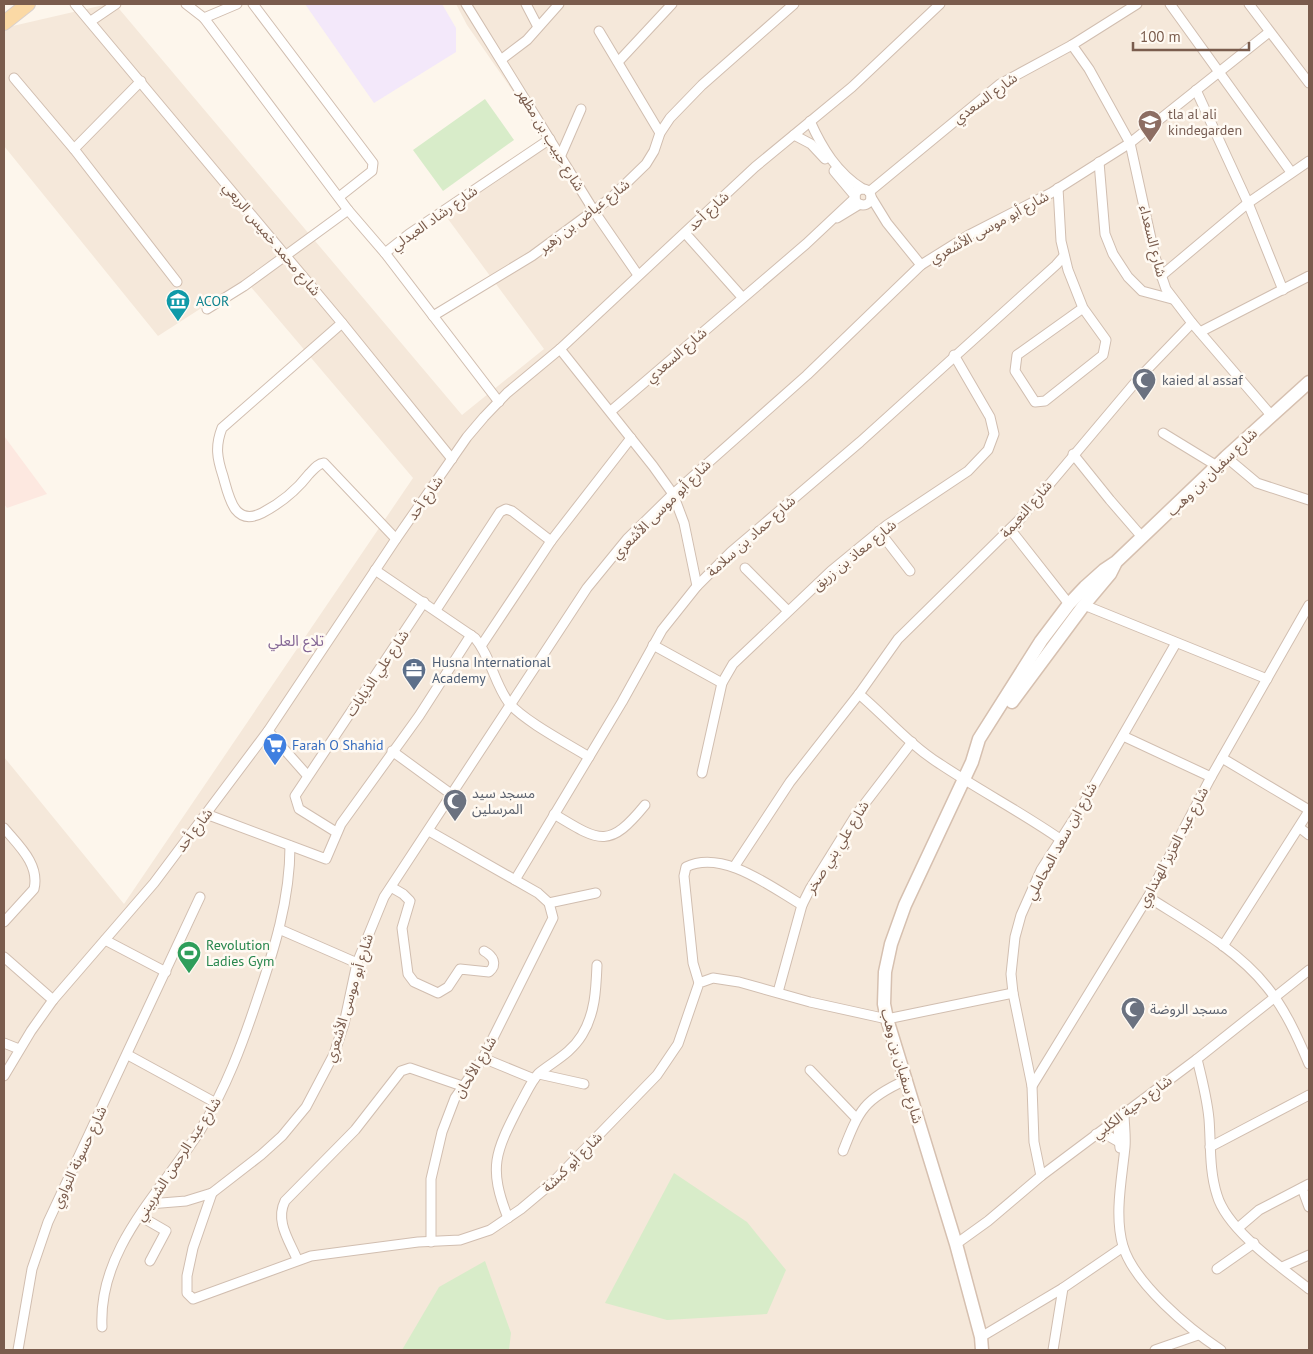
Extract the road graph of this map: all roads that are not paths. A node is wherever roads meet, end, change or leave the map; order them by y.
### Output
1 (28, 4) edge
2 (75, 4) edge
3 (116, 4) edge
4 (186, 4) edge
5 (237, 4) edge
6 (253, 4) edge
7 (466, 4) edge
8 (526, 4) edge
9 (559, 4) edge
10 (672, 4) edge
11 (794, 4) edge
12 (1137, 4) edge
13 (1170, 4) edge
14 (1249, 4) edge
15 (937, 5) edge
16 (204, 18) junction
17 (90, 21) junction
18 (4, 23) edge
19 (538, 27) junction
20 (599, 31) dead end
21 (1268, 33) junction
22 (1072, 45) junction
23 (502, 59) junction
24 (618, 62) junction
25 (1220, 71) junction
26 (14, 78) dead end
27 (141, 81) junction
28 (1308, 81) edge
29 (1196, 90) junction
30 (581, 109) dead end
31 (810, 120) junction
32 (660, 133) junction
33 (794, 134) junction
34 (550, 139) junction
35 (1130, 143) junction
36 (74, 149) junction
37 (561, 155) junction
38 (1309, 161) edge
39 (1099, 162) junction
40 (1291, 172) junction
41 (1058, 188) junction
42 (868, 193) junction
43 (339, 197) junction
44 (858, 201) junction
45 (1248, 203) junction
46 (348, 210) junction
47 (594, 211) junction
48 (887, 223) junction
49 (685, 233) junction
50 (384, 253) junction
51 (285, 256) junction
52 (1064, 256) junction
53 (921, 266) junction
54 (638, 274) junction
55 (1161, 276) junction
56 (1309, 276) edge
57 (177, 282) dead end
58 (1283, 290) junction
59 (742, 297) junction
60 (1172, 299) junction
61 (1083, 308) junction
62 (207, 309) dead end
63 (433, 316) junction
64 (342, 323) junction
65 (1192, 323) junction
66 (1200, 332) junction
67 (560, 348) junction
68 (954, 355) junction
69 (1309, 382) edge
70 (498, 402) junction
71 (611, 412) junction
72 (1271, 415) junction
73 (1163, 433) dead end
74 (632, 438) junction
75 (1074, 454) junction
76 (452, 459) junction
77 (1222, 461) junction
78 (673, 494) junction
79 (1308, 498) edge
80 (1010, 529) junction
81 (880, 531) junction
82 (1142, 537) junction
83 (396, 539) junction
84 (551, 541) junction
85 (1116, 562) junction
86 (745, 568) dead end
87 (375, 570) junction
88 (910, 570) dead end
89 (697, 586) junction
90 (424, 602) junction
91 (1069, 604) junction
92 (1084, 605) junction
93 (1309, 605) edge
94 (436, 610) junction
95 (787, 610) junction
96 (471, 635) junction
97 (1176, 643) junction
98 (654, 645) junction
99 (481, 646) junction
100 (1267, 679) junction
101 (722, 683) junction
102 (859, 694) junction
103 (510, 704) junction
104 (268, 732) junction
105 (1122, 736) junction
106 (912, 742) junction
107 (392, 751) junction
108 (589, 757) junction
109 (1222, 758) junction
110 (972, 762) junction
111 (702, 773) dead end
112 (307, 775) junction
113 (1211, 777) junction
114 (964, 779) junction
115 (450, 794) junction
116 (645, 805) dead end
117 (1309, 811) edge
118 (206, 814) junction
119 (554, 814) junction
120 (4, 828) edge
121 (1300, 828) junction
122 (429, 831) junction
123 (336, 832) junction
124 (1309, 835) edge
125 (1060, 839) junction
126 (290, 846) junction
127 (734, 867) junction
128 (514, 880) junction
129 (391, 888) junction
130 (596, 893) dead end
131 (200, 897) dead end
132 (1148, 897) junction
133 (549, 903) junction
134 (802, 905) junction
135 (4, 922) edge
136 (279, 929) junction
137 (106, 940) junction
138 (1222, 946) junction
139 (484, 951) dead end
140 (4, 957) edge
141 (357, 963) junction
142 (597, 965) dead end
143 (1309, 970) edge
144 (166, 972) junction
145 (699, 983) junction
146 (778, 992) junction
147 (1013, 993) junction
148 (1276, 998) junction
149 (53, 1000) junction
150 (887, 1019) junction
151 (4, 1043) edge
152 (19, 1050) junction
153 (128, 1055) junction
154 (483, 1058) junction
155 (1197, 1059) junction
156 (1309, 1064) edge
157 (810, 1070) dead end
158 (4, 1076) edge
159 (537, 1076) junction
160 (906, 1080) junction
161 (584, 1084) dead end
162 (462, 1086) junction
163 (1032, 1086) junction
164 (1309, 1095) edge
165 (216, 1103) junction
166 (1121, 1115) junction
167 (856, 1118) junction
168 (1096, 1134) junction
169 (1119, 1142) junction
170 (1210, 1147) junction
171 (843, 1151) dead end
172 (1123, 1155) junction
173 (1041, 1176) junction
174 (1305, 1186) edge
175 (212, 1193) junction
176 (148, 1204) junction
177 (1309, 1207) edge
178 (140, 1216) junction
179 (508, 1218) junction
180 (1238, 1228) junction
181 (431, 1242) junction
182 (1254, 1243) junction
183 (956, 1244) junction
184 (1123, 1247) junction
185 (1309, 1255) edge
186 (297, 1259) junction
187 (150, 1261) dead end
188 (1282, 1267) junction
189 (1217, 1269) dead end
190 (1063, 1288) junction
191 (1309, 1289) edge
192 (102, 1328) dead end
193 (1198, 1335) junction
194 (981, 1344) edge
195 (18, 1350) edge
196 (1053, 1350) edge
197 (1155, 1350) edge
198 (1221, 1350) edge

1 - 18 main road
2 - 17 street, شارع محمد خميس الربعي
3 - 17 street
4 - 16 street, شارع رشاد العبدلي
5 - 16 street
6 - 43 street
7 - 23 street, شارع حبيب بن مظهر
8 - 19 street
9 - 19 street
10 - 24 street
11 - 32 street, شارع عياض بن زهير
12 - 22 street, شارع السعدي
13 - 25 street
14 - 21 street
15 - 31 street, شارع أحد
16 - 43 street, شارع رشاد العبدلي
17 - 27 street, شارع محمد خميس الربعي
19 - 23 street
20 - 24 street
21 - 25 street, شارع أبو موسى الأشعري
21 - 28 street
22 - 35 street, شارع السعداء
22 - 42 street, شارع السعدي
23 - 34 street, شارع حبيب بن مظهر
24 - 32 street
25 - 29 street, شارع أبو موسى الأشعري
25 - 40 street
26 - 36 street
27 - 36 street
27 - 51 street, شارع محمد خميس الربعي
29 - 35 street, شارع أبو موسى الأشعري
29 - 45 street
30 - 37 street
31 - 33 street, شارع أحد
31 - 42 street
32 - 47 street, شارع عياض بن زهير
33 - 44 street
33 - 49 street, شارع أحد
34 - 37 street, شارع حبيب بن مظهر
34 - 50 street, شارع رشاد العبدلي
35 - 39 street, شارع أبو موسى الأشعري
35 - 55 street, شارع السعداء
36 - 57 street
37 - 47 street, شارع حبيب بن مظهر
38 - 40 street
39 - 41 street, شارع أبو موسى الأشعري
39 - 60 street
40 - 45 street
41 - 52 street
41 - 53 street, شارع أبو موسى الأشعري
42 - 44 street
42 - 44 street
42 - 48 street
43 - 46 street, شارع رشاد العبدلي
44 - 48 street
44 - 59 street, شارع السعدي
45 - 55 street
45 - 58 street
46 - 50 street, شارع رشاد العبدلي
46 - 51 street
47 - 54 street, شارع حبيب بن مظهر
47 - 63 street, شارع عياض بن زهير
48 - 53 street
49 - 54 street, شارع أحد
49 - 59 street
50 - 63 street
51 - 62 street
51 - 64 street, شارع محمد خميس الربعي
52 - 61 street
52 - 68 street, شارع حماد بن سلامة
53 - 78 street, شارع أبو موسى الأشعري
54 - 67 street, شارع أحد
55 - 60 street, شارع السعداء
56 - 58 street
58 - 66 street
59 - 71 street, شارع السعدي
60 - 65 street, شارع السعداء
61 - 61 street
63 - 70 street
64 - 76 street, شارع محمد خميس الربعي
64 - 83 street
65 - 66 street, شارع السعداء
65 - 75 street, شارع النعيمة
66 - 72 street, شارع السعداء
67 - 70 street, شارع أحد
67 - 71 street
68 - 81 street, شارع معاذ بن زريق
68 - 89 street, شارع حماد بن سلامة
69 - 72 street, شارع سفيان بن وهب
70 - 76 street, شارع أحد
71 - 74 street
72 - 77 street, شارع سفيان بن وهب
73 - 77 street
74 - 78 street
74 - 84 street
75 - 80 street, شارع النعيمة
75 - 82 street
76 - 83 street, شارع أحد
77 - 79 street
77 - 82 street, شارع سفيان بن وهب
78 - 89 street
78 - 103 street, شارع أبو موسى الأشعري
80 - 91 street
80 - 102 street, شارع النعيمة
81 - 88 street
81 - 95 street, شارع معاذ بن زريق
82 - 85 street, شارع سفيان بن وهب
83 - 87 street, شارع أحد
84 - 94 street
84 - 99 street
85 - 91 street, شارع سفيان بن وهب
85 - 92 street, شارع سفيان بن وهب
86 - 95 street
87 - 90 street
87 - 104 street, شارع أحد
89 - 98 street, شارع حماد بن سلامة
90 - 94 street
90 - 112 street, شارع علي الذيابات
91 - 110 street, شارع سفيان بن وهب
92 - 97 street
92 - 110 street, شارع سفيان بن وهب
93 - 100 street, شارع عبد العزيز الهنداوي
94 - 96 street
95 - 101 street, شارع معاذ بن زريق
96 - 99 street
96 - 107 street
97 - 100 street
97 - 105 street, شارع ابن سعد المحاملي
98 - 101 street
98 - 108 street, شارع حماد بن سلامة
99 - 103 street
100 - 109 street, شارع عبد العزيز الهنداوي
101 - 111 street, شارع معاذ بن زريق
102 - 106 street
102 - 127 street, شارع النعيمة
103 - 108 street
103 - 115 street, شارع أبو موسى الأشعري
104 - 112 street
104 - 118 street, شارع أحد
105 - 113 street
105 - 125 street, شارع ابن سعد المحاملي
106 - 114 street
106 - 134 street, شارع علي بني صخر
107 - 115 street
107 - 123 street
108 - 119 street, شارع حماد بن سلامة
109 - 113 street, شارع عبد العزيز الهنداوي
109 - 117 street
110 - 114 street, شارع سفيان بن وهب
112 - 123 street, شارع علي الذيابات
113 - 132 street, شارع عبد العزيز الهنداوي
114 - 125 street
114 - 150 street, شارع سفيان بن وهب
115 - 122 street, شارع أبو موسى الأشعري
116 - 119 street
117 - 121 street
118 - 126 street
118 - 137 street, شارع أحد
119 - 128 street, شارع حماد بن سلامة
120 - 135 street
121 - 124 street
121 - 138 street
122 - 128 street
122 - 129 street, شارع أبو موسى الأشعري
123 - 126 street
125 - 147 street, شارع ابن سعد المحاملي
126 - 136 street, شارع عبد الرحمن الشربيني
127 - 134 street
127 - 145 street
128 - 133 street
129 - 139 street
129 - 141 street, شارع أبو موسى الأشعري
130 - 133 street
131 - 144 street, شارع حسونة النواوي
132 - 138 street
132 - 163 street, شارع عبد العزيز الهنداوي
133 - 154 street, شارع الألحان
134 - 146 street, شارع علي بني صخر
136 - 141 street
136 - 165 street, شارع عبد الرحمن الشربيني
137 - 144 street
137 - 149 street, شارع أحد
138 - 148 street
140 - 149 street
141 - 175 street, شارع أبو موسى الأشعري
142 - 159 street
143 - 148 street, شارع دحية الكلبي
144 - 153 street, شارع حسونة النواوي
145 - 146 street
145 - 179 street, شارع أبو كبشة
146 - 150 street
147 - 150 street
147 - 163 street, شارع ابن سعد المحاملي
148 - 155 street, شارع دحية الكلبي
148 - 156 street
149 - 152 street, شارع أحد
150 - 160 street, شارع سفيان بن وهب
151 - 152 street
152 - 158 street, شارع أحد
153 - 165 street
153 - 195 street, شارع حسونة النواوي
154 - 159 street
154 - 162 street, شارع الألحان
155 - 166 street, شارع دحية الكلبي
155 - 170 street
157 - 167 street
159 - 161 street
159 - 179 street
160 - 167 street
160 - 183 street, شارع سفيان بن وهب
162 - 181 street, شارع الألحان
162 - 186 street
163 - 173 street, شارع ابن سعد المحاملي
164 - 170 street
165 - 176 street, شارع عبد الرحمن الشربيني
166 - 168 street, شارع دحية الكلبي
166 - 169 street
166 - 172 street
167 - 171 street
168 - 169 street
168 - 173 street, شارع دحية الكلبي
169 - 172 street
170 - 180 street
172 - 184 street
173 - 183 street, شارع دحية الكلبي
174 - 177 street
174 - 180 street
175 - 176 street, شارع أبو موسى الأشعري
175 - 186 street, شارع أبو كبشة
176 - 178 street, شارع عبد الرحمن الشربيني
178 - 187 street
178 - 192 street, شارع عبد الرحمن الشربيني
179 - 181 street, شارع أبو كبشة
180 - 182 street
181 - 186 street, شارع أبو كبشة
182 - 188 street
182 - 189 street
183 - 194 street, شارع سفيان بن وهب
184 - 190 street
184 - 193 street
185 - 188 street
188 - 191 street
190 - 194 street
190 - 196 street
193 - 197 street
193 - 198 street

